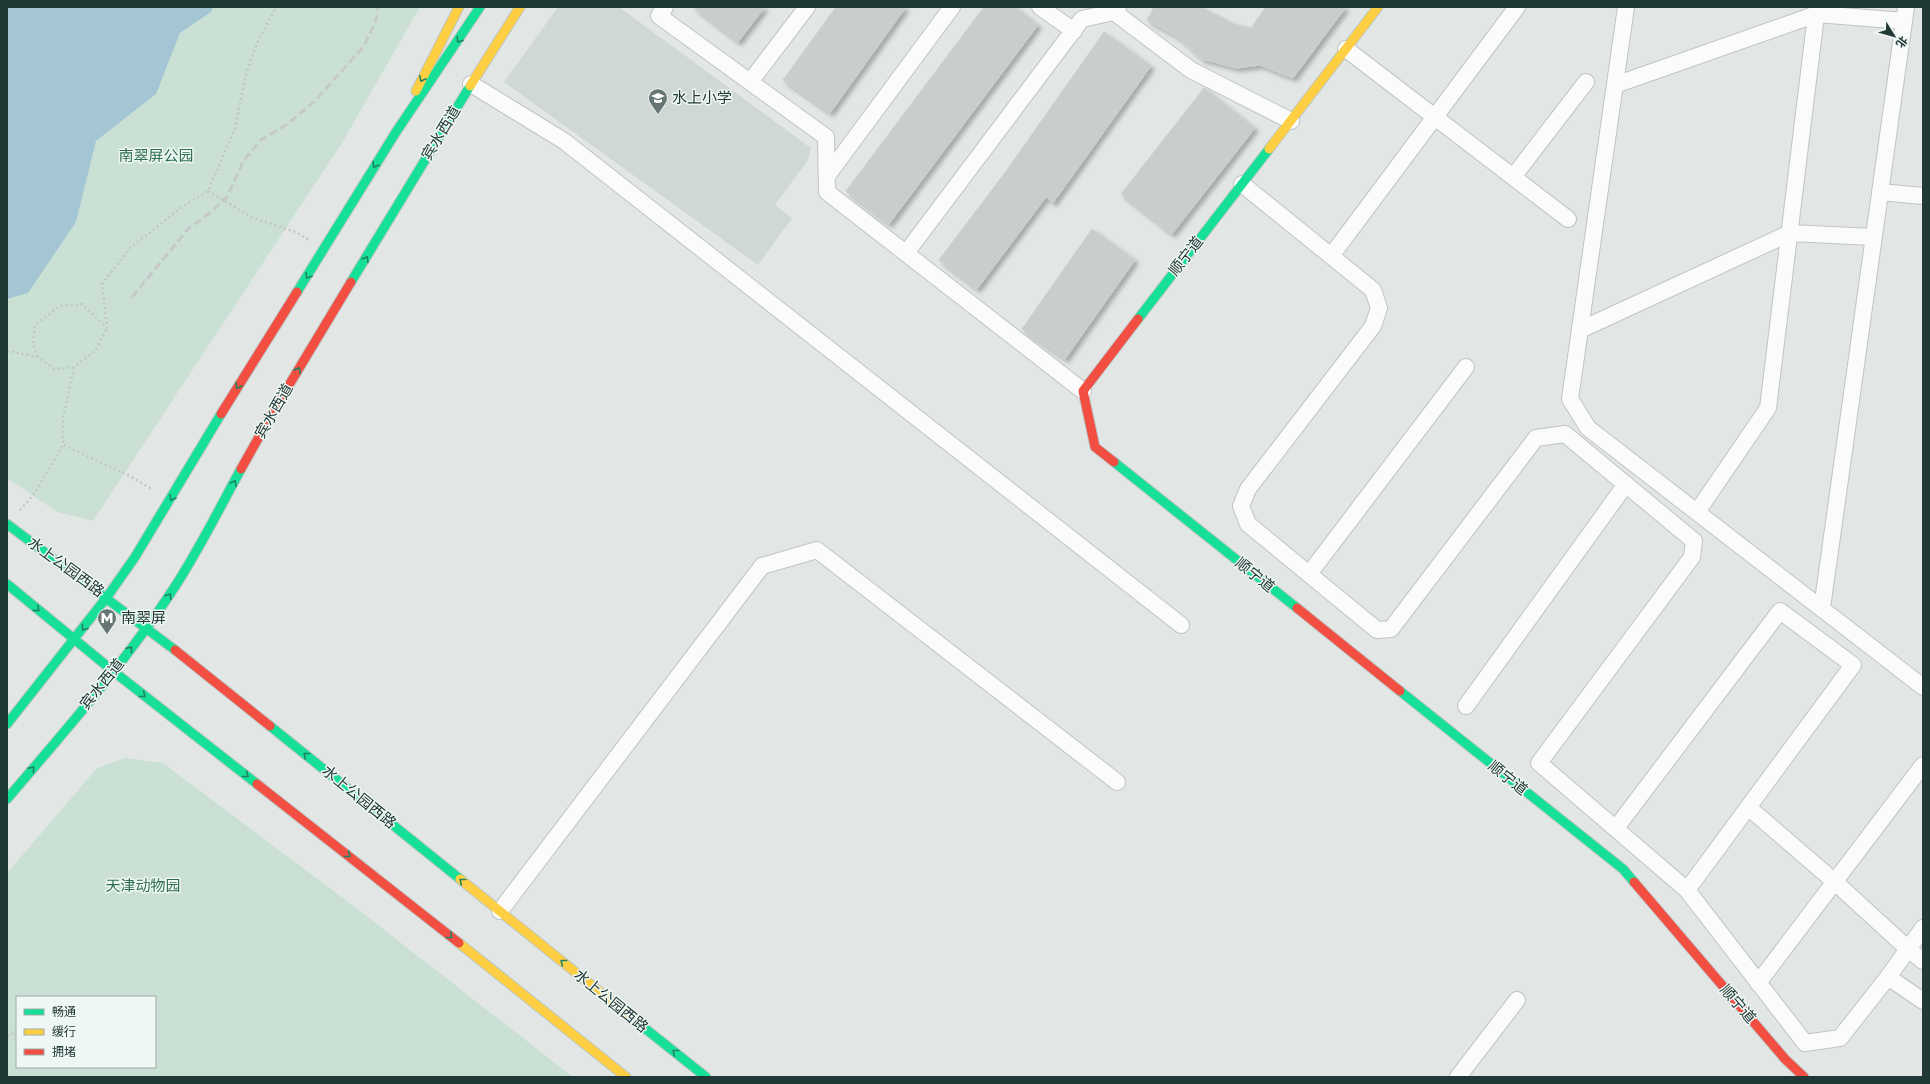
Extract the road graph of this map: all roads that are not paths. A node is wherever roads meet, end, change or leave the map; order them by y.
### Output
1 (459, 7) edge
2 (480, 7) edge
3 (520, 7) edge
4 (665, 7) edge
5 (807, 7) edge
6 (952, 7) edge
7 (1040, 7) edge
8 (1378, 7) edge
9 (1517, 7) edge
10 (1626, 7) edge
11 (1116, 10) edge
12 (1817, 11) edge
13 (1905, 14) edge
14 (1074, 31) junction
15 (1346, 49) junction
16 (750, 82) junction
17 (1586, 82) dead end
18 (471, 84) junction
19 (1615, 85) junction
20 (1435, 117) junction
21 (1291, 121) junction
22 (396, 132) junction
23 (827, 176) junction
24 (1513, 177) junction
25 (1242, 184) junction
26 (1880, 192) junction
27 (1923, 196) edge
28 (1568, 219) dead end
29 (1790, 233) junction
30 (1874, 237) junction
31 (906, 253) junction
32 (1331, 256) junction
33 (1580, 330) junction
34 (1466, 367) dead end
35 (1083, 391) junction
36 (1626, 484) junction
37 (1698, 512) junction
38 (7, 524) edge
39 (1309, 574) junction
40 (7, 584) edge
41 (107, 598) junction
42 (1822, 608) junction
43 (1181, 625) dead end
44 (147, 628) junction
45 (74, 640) junction
46 (113, 671) junction
47 (1923, 687) edge
48 (1466, 706) dead end
49 (7, 724) edge
50 (1923, 765) edge
51 (1117, 782) dead end
52 (7, 799) edge
53 (1748, 807) junction
54 (1616, 828) junction
55 (1835, 882) junction
56 (1687, 890) junction
57 (500, 911) junction
58 (1923, 928) edge
59 (1908, 949) junction
60 (1923, 961) edge
61 (1888, 977) junction
62 (1758, 983) junction
63 (1517, 1000) dead end
64 (1923, 1001) edge
65 (626, 1077) edge
66 (706, 1077) edge
67 (1458, 1077) edge
68 (1804, 1077) edge

1 -> 22 main road
2 -> 22 main road
3 - 18 main road, 宾水西道
4 - 16 street
5 - 16 street
6 - 23 street
7 - 14 street
8 - 15 main road, 顺宁道
9 - 20 street
10 - 19 street
11 - 14 street
11 - 21 street
12 - 13 street
12 - 19 street
12 - 29 street
13 - 26 street
14 - 31 street
15 - 20 street
15 - 21 main road, 顺宁道
16 - 23 street
17 - 24 street
18 - 43 street
44 -> 18 main road, 宾水西道
19 - 33 street
20 - 24 street
20 - 32 street
21 - 25 main road, 顺宁道
22 -> 41 main road
23 - 31 street
24 - 28 street
25 - 32 street
25 - 35 main road, 顺宁道
26 - 27 street
26 - 30 street
29 - 30 street
29 - 33 street
29 - 37 street
30 - 42 street
31 - 35 street
32 - 39 street
33 - 37 street
34 - 39 street
35 - 68 main road, 顺宁道
36 - 39 street
36 - 48 street
36 - 54 street
37 - 42 street
38 - 41 main road, 水上公园西路
40 -> 45 main road
41 - 44 main road, 水上公园西路
41 -> 45 main road
42 - 47 street
46 -> 44 main road, 宾水西道
57 -> 44 main road, 水上公园西路
45 - 46 main road
45 - 49 main road
52 -> 46 main road, 宾水西道
46 -> 65 main road
50 - 55 street
51 - 57 street
53 - 54 street
53 - 55 street
53 - 56 street
54 - 56 street
55 - 59 street
55 - 62 street
56 - 62 street
66 -> 57 main road, 水上公园西路
58 - 59 street
59 - 60 street
59 - 61 street
61 - 62 street
61 - 64 street
63 - 67 street

